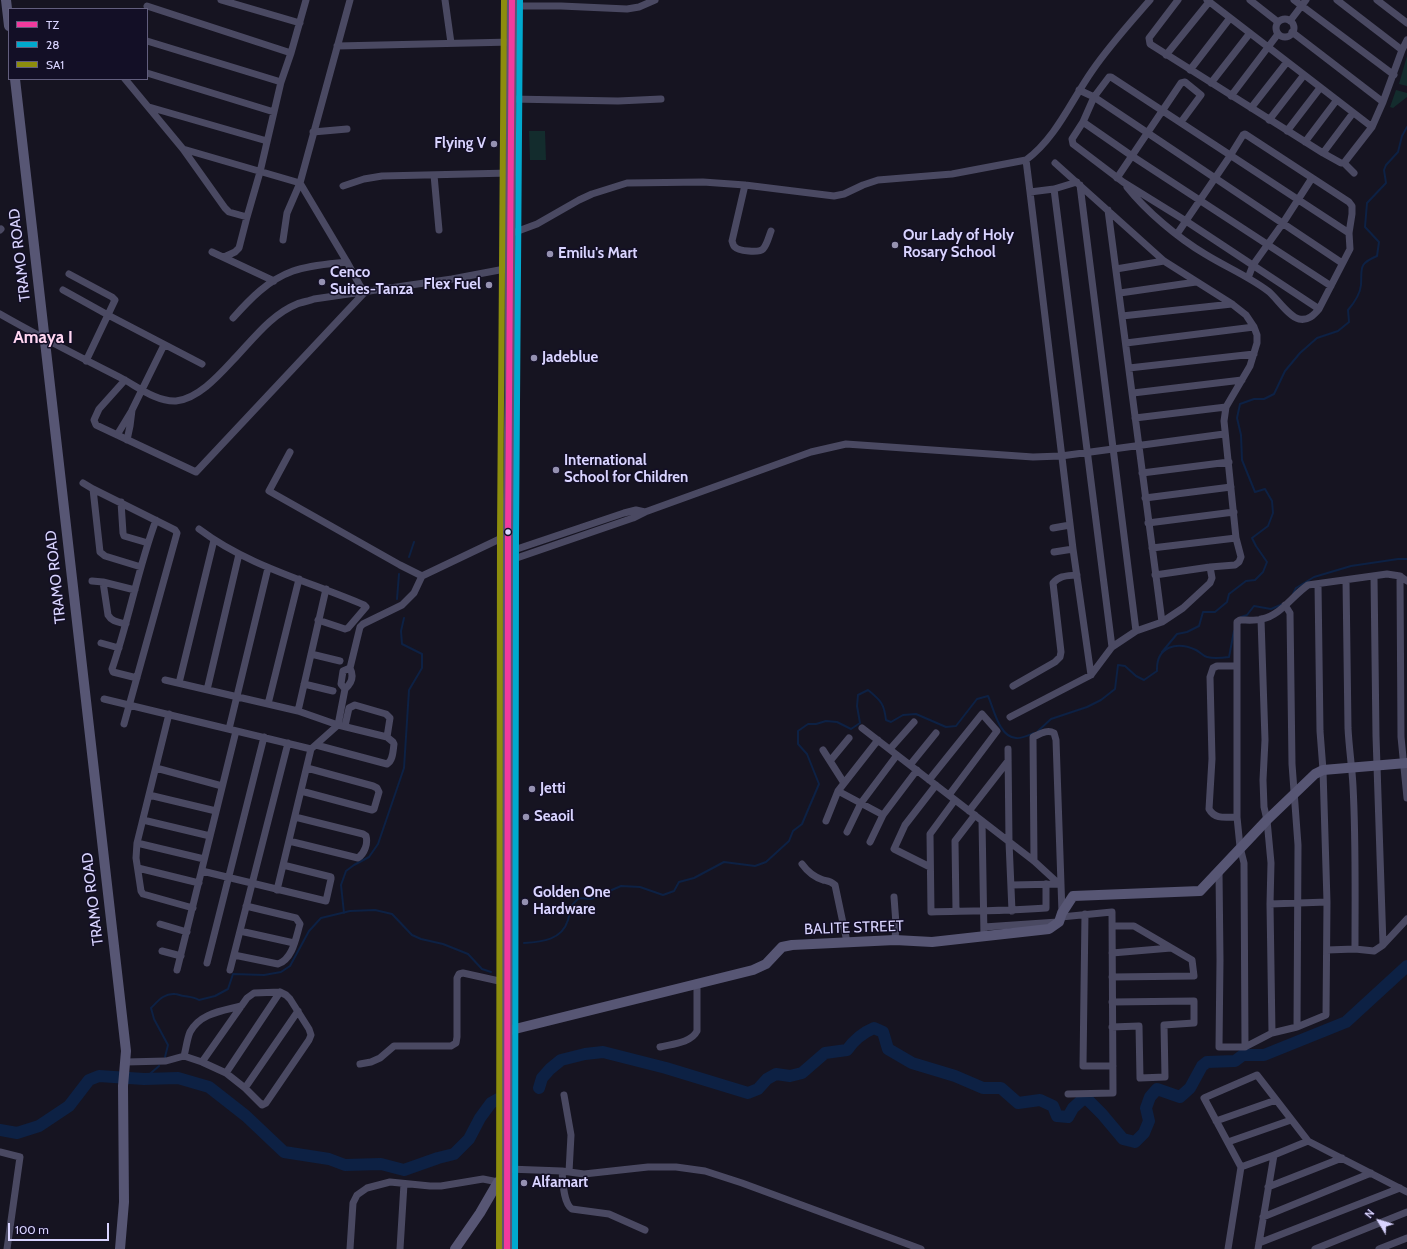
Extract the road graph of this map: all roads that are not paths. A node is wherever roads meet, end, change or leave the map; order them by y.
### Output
1 (6, 0) edge
2 (221, 0) edge
3 (306, 0) edge
4 (350, 0) edge
5 (445, 0) edge
6 (655, 0) edge
7 (1150, 0) edge
8 (1178, 0) edge
9 (1250, 0) edge
10 (1294, 0) edge
11 (1337, 0) edge
12 (1377, 0) edge
13 (1208, 1) edge
14 (512, 3) edge
15 (561, 3) edge
16 (1304, 3) edge
17 (148, 5) edge
18 (8, 17) edge
19 (1230, 18) junction
20 (1290, 21) junction
21 (1278, 22) junction
22 (300, 23) junction
23 (1407, 23) edge
24 (1292, 32) junction
25 (1250, 33) junction
26 (1278, 34) junction
27 (1407, 40) edge
28 (148, 41) edge
29 (512, 42) junction
30 (451, 43) junction
31 (337, 46) junction
32 (1268, 47) junction
33 (1402, 50) junction
34 (291, 54) junction
35 (1166, 54) junction
36 (1287, 62) junction
37 (1190, 70) junction
38 (148, 73) edge
39 (1304, 75) junction
40 (1394, 75) junction
41 (15, 80) edge
42 (126, 80) edge
43 (281, 82) junction
44 (1211, 83) junction
45 (1320, 88) junction
46 (1079, 90) junction
47 (1231, 96) junction
48 (1094, 97) junction
49 (511, 98) junction
50 (661, 99) dead end
51 (1336, 100) junction
52 (1383, 102) junction
53 (149, 107) junction
54 (1251, 108) junction
55 (1161, 110) junction
56 (274, 112) junction
57 (1353, 113) junction
58 (1269, 120) junction
59 (1083, 122) junction
60 (1181, 122) junction
61 (1372, 127) junction
62 (347, 129) dead end
63 (1287, 131) junction
64 (313, 132) junction
65 (1148, 133) junction
66 (267, 141) junction
67 (1304, 142) junction
68 (183, 149) junction
69 (1323, 153) junction
70 (1132, 156) junction
71 (1230, 156) junction
72 (1026, 160) junction
73 (1056, 163) dead end
74 (1344, 163) junction
75 (260, 172) junction
76 (510, 173) junction
77 (1354, 173) dead end
78 (434, 176) junction
79 (1214, 178) junction
80 (1312, 178) junction
81 (1120, 180) junction
82 (300, 183) junction
83 (1078, 184) junction
84 (745, 185) junction
85 (343, 186) dead end
86 (1054, 189) junction
87 (1030, 192) junction
88 (1200, 200) junction
89 (1298, 200) junction
90 (1108, 210) junction
91 (247, 217) junction
92 (1186, 221) junction
93 (1283, 223) junction
94 (439, 230) dead end
95 (771, 231) dead end
96 (1349, 233) junction
97 (510, 234) junction
98 (1177, 234) junction
99 (283, 240) dead end
100 (1268, 245) junction
101 (212, 252) dead end
102 (224, 257) junction
103 (1164, 261) junction
104 (347, 262) junction
105 (1342, 263) junction
106 (1253, 265) junction
107 (510, 268) junction
108 (1116, 269) junction
109 (69, 274) dead end
110 (1248, 278) junction
111 (274, 281) junction
112 (1196, 282) junction
113 (1331, 286) junction
114 (63, 290) dead end
115 (364, 293) junction
116 (1120, 293) junction
117 (1232, 304) junction
118 (1319, 309) junction
119 (0, 314) edge
120 (108, 315) junction
121 (1122, 316) junction
122 (233, 318) dead end
123 (1254, 327) junction
124 (45, 340) junction
125 (1126, 343) junction
126 (164, 345) junction
127 (1254, 354) junction
128 (86, 361) junction
129 (202, 364) dead end
130 (1129, 368) junction
131 (124, 380) junction
132 (1242, 380) junction
133 (142, 390) junction
134 (1132, 393) junction
135 (1226, 407) junction
136 (132, 410) junction
137 (1135, 418) junction
138 (1224, 434) junction
139 (117, 435) junction
140 (127, 440) junction
141 (1138, 445) junction
142 (1113, 448) junction
143 (290, 452) dead end
144 (1088, 452) junction
145 (1061, 456) junction
146 (1229, 462) junction
147 (1142, 473) junction
148 (83, 484) dead end
149 (1231, 487) junction
150 (93, 489) junction
151 (1145, 498) junction
152 (121, 502) junction
153 (1234, 512) junction
154 (156, 520) junction
155 (1148, 523) junction
156 (1070, 525) junction
157 (1053, 528) dead end
158 (199, 529) dead end
159 (508, 534) junction
160 (1236, 538) junction
161 (214, 540) junction
162 (148, 543) junction
163 (1152, 548) junction
164 (1073, 549) junction
165 (1054, 552) dead end
166 (239, 554) junction
167 (508, 557) junction
168 (142, 567) junction
169 (1210, 567) junction
170 (268, 568) junction
171 (1077, 575) junction
172 (1155, 575) junction
173 (422, 576) junction
174 (1374, 576) junction
175 (1400, 576) junction
176 (300, 579) junction
177 (1346, 580) junction
178 (92, 581) dead end
179 (1407, 581) edge
180 (103, 582) junction
181 (1318, 584) junction
182 (326, 589) junction
183 (135, 590) junction
184 (1286, 604) junction
185 (318, 620) junction
186 (1262, 620) junction
187 (1162, 622) junction
188 (126, 624) junction
189 (1136, 631) junction
190 (101, 643) dead end
191 (1112, 647) junction
192 (119, 648) junction
193 (311, 654) junction
194 (340, 661) dead end
195 (1236, 666) junction
196 (350, 668) junction
197 (1091, 675) junction
198 (137, 678) junction
199 (165, 680) dead end
200 (179, 683) junction
201 (304, 684) junction
202 (1013, 686) dead end
203 (345, 689) junction
204 (207, 690) junction
205 (333, 691) dead end
206 (236, 697) junction
207 (104, 699) dead end
208 (268, 704) junction
209 (129, 705) junction
210 (298, 711) junction
211 (1404, 712) edge
212 (169, 714) junction
213 (1010, 717) dead end
214 (914, 722) dead end
215 (124, 724) dead end
216 (341, 726) junction
217 (862, 728) dead end
218 (232, 730) junction
219 (936, 733) dead end
220 (264, 737) junction
221 (387, 737) junction
222 (849, 738) dead end
223 (878, 740) junction
224 (288, 743) junction
225 (314, 747) junction
226 (890, 749) junction
227 (1008, 749) dead end
228 (823, 750) dead end
229 (897, 755) junction
230 (830, 761) junction
231 (1008, 761) junction
232 (1405, 763) edge
233 (1377, 766) junction
234 (156, 768) junction
235 (307, 768) junction
236 (913, 768) junction
237 (1352, 768) junction
238 (1323, 770) junction
239 (930, 780) junction
240 (844, 783) junction
241 (936, 785) junction
242 (222, 786) junction
243 (838, 791) junction
244 (301, 792) junction
245 (1295, 794) junction
246 (149, 795) junction
247 (949, 795) junction
248 (1407, 798) edge
249 (955, 800) junction
250 (861, 803) junction
251 (216, 811) junction
252 (972, 813) junction
253 (883, 815) junction
254 (295, 817) junction
255 (1236, 817) junction
256 (143, 820) junction
257 (1267, 820) junction
258 (826, 821) dead end
259 (982, 821) junction
260 (847, 832) dead end
261 (210, 836) junction
262 (289, 841) junction
263 (870, 842) dead end
264 (1009, 842) junction
265 (137, 843) junction
266 (1240, 847) junction
267 (204, 859) junction
268 (1034, 861) junction
269 (802, 864) dead end
270 (283, 865) junction
271 (930, 867) junction
272 (138, 868) junction
273 (202, 871) junction
274 (1219, 872) junction
275 (228, 877) junction
276 (199, 883) junction
277 (252, 883) junction
278 (1046, 884) junction
279 (1060, 884) junction
280 (1011, 885) junction
281 (277, 890) junction
282 (894, 897) dead end
283 (1327, 902) junction
284 (1299, 903) junction
285 (1270, 904) junction
286 (246, 906) junction
287 (192, 908) junction
288 (983, 910) junction
289 (956, 911) junction
290 (1012, 911) junction
291 (1085, 914) junction
292 (1060, 917) junction
293 (1407, 919) edge
294 (160, 924) dead end
295 (1112, 926) junction
296 (240, 930) junction
297 (984, 931) junction
298 (187, 932) junction
299 (894, 940) junction
300 (847, 942) junction
301 (294, 943) junction
302 (1383, 944) junction
303 (1171, 948) junction
304 (1355, 949) junction
305 (1327, 950) junction
306 (162, 951) dead end
307 (1112, 953) junction
308 (234, 955) junction
309 (181, 956) junction
310 (206, 963) dead end
311 (177, 970) dead end
312 (230, 970) dead end
313 (1112, 977) junction
314 (508, 983) junction
315 (697, 983) junction
316 (280, 992) junction
317 (1112, 1002) junction
318 (241, 1006) junction
319 (298, 1012) junction
320 (1112, 1027) junction
321 (1298, 1027) junction
322 (507, 1031) junction
323 (1272, 1033) junction
324 (660, 1047) dead end
325 (1245, 1047) junction
326 (184, 1056) junction
327 (202, 1062) junction
328 (360, 1064) dead end
329 (125, 1066) junction
330 (1113, 1066) junction
331 (226, 1073) junction
332 (245, 1088) junction
333 (1068, 1094) dead end
334 (564, 1095) dead end
335 (1276, 1100) junction
336 (1291, 1120) junction
337 (1216, 1121) junction
338 (1308, 1141) junction
339 (1228, 1142) junction
340 (0, 1152) edge
341 (1274, 1155) junction
342 (1342, 1158) junction
343 (1241, 1167) junction
344 (562, 1171) junction
345 (569, 1172) junction
346 (1371, 1173) junction
347 (505, 1177) junction
348 (404, 1184) junction
349 (1268, 1187) junction
350 (1400, 1188) junction
351 (1407, 1192) edge
352 (1407, 1212) edge
353 (1263, 1217) junction
354 (645, 1230) dead end
355 (1407, 1238) edge
356 (4, 1244) edge
357 (1259, 1246) edge
358 (120, 1249) edge
359 (350, 1249) edge
360 (400, 1249) edge
361 (455, 1249) edge
362 (507, 1249) edge
363 (921, 1249) edge
364 (1228, 1249) edge
365 (1315, 1249) edge
366 (1379, 1249) edge

1 - 18 street
2 - 22 street
3 - 22 street
4 - 31 street
5 - 30 street
6 - 15 street
7 - 46 street
8 - 35 street
9 - 21 street
10 - 16 street
11 - 33 street
12 - 23 street
13 - 19 street
13 - 35 street
14 - 15 street
14 - 29 main road
16 - 20 street
16 - 40 street
17 - 34 street
19 - 25 street
19 - 37 street
20 - 21 street
20 - 24 street
21 - 26 street
22 - 34 street
24 - 26 street
24 - 52 street
25 - 32 street
25 - 44 street
26 - 32 street
27 - 33 street
28 - 43 street
29 - 30 street
29 - 49 main road
30 - 31 street
31 - 64 street
32 - 36 street
32 - 47 street
33 - 40 street
34 - 43 street
35 - 37 street
36 - 39 street
36 - 54 street
37 - 44 street
38 - 56 street
39 - 45 street
39 - 58 street
40 - 52 street
41 - 124 street, TRAMO ROAD
42 - 53 street
43 - 56 street
44 - 47 street
45 - 51 street
45 - 63 street
46 - 48 street
46 - 72 street
47 - 54 street
48 - 55 street
48 - 59 street
48 - 65 street
49 - 50 street
49 - 76 main road
51 - 57 street
51 - 67 street
52 - 61 street
53 - 66 street
53 - 68 street
54 - 58 street
55 - 60 street
55 - 60 street
55 - 65 street
56 - 66 street
57 - 61 street
57 - 69 street
58 - 63 street
59 - 70 street
59 - 81 street
60 - 71 street
61 - 74 street
62 - 64 street
63 - 67 street
64 - 82 street
65 - 70 street
65 - 79 street
66 - 75 street
67 - 69 street
68 - 75 street
68 - 91 street
69 - 74 street
70 - 81 street
70 - 88 street
71 - 79 street
71 - 80 street
71 - 89 street
72 - 84 street
72 - 87 street
73 - 83 street
74 - 77 street
75 - 82 street
75 - 91 street
76 - 78 street
76 - 97 main road
78 - 85 street
78 - 94 street
79 - 88 street
79 - 93 street
80 - 89 street
80 - 96 street
81 - 92 street
81 - 98 street
82 - 99 street
82 - 104 street
83 - 86 street
83 - 90 street
83 - 142 street
84 - 95 street
84 - 97 street
86 - 87 street
86 - 144 street
87 - 145 street
88 - 92 street
88 - 100 street
89 - 93 street
89 - 96 street
90 - 103 street
90 - 108 street
91 - 102 street
92 - 98 street
92 - 106 street
93 - 100 street
93 - 105 street
96 - 105 street
97 - 107 main road
98 - 110 street
100 - 106 street
100 - 113 street
101 - 102 street
102 - 111 street
103 - 108 street
103 - 112 street
104 - 111 street
104 - 115 street
105 - 113 street
106 - 110 street
106 - 118 street
107 - 115 street
107 - 159 main road
108 - 116 street
109 - 120 street
110 - 118 street
111 - 122 street
112 - 116 street
112 - 117 street
113 - 118 street
114 - 120 street
115 - 133 street
115 - 140 street
116 - 121 street
117 - 121 street
117 - 123 street
119 - 124 street
120 - 126 street
120 - 128 street
121 - 125 street
123 - 125 street
123 - 127 street
124 - 128 street
124 - 329 street, TRAMO ROAD
125 - 130 street
126 - 129 street
126 - 133 street
127 - 130 street
127 - 132 street
128 - 131 street
130 - 134 street
131 - 133 street
131 - 139 street
132 - 134 street
132 - 135 street
133 - 136 street
134 - 137 street
135 - 137 street
135 - 138 street
136 - 139 street
136 - 140 street
137 - 141 street
138 - 141 street
138 - 146 street
139 - 140 street
141 - 142 street
141 - 147 street
142 - 144 street
142 - 189 street
143 - 173 street
144 - 145 street
144 - 191 street
145 - 156 street
145 - 167 street
146 - 147 street
146 - 149 street
147 - 151 street
148 - 150 street
149 - 151 street
149 - 153 street
150 - 152 street
150 - 168 street
151 - 155 street
152 - 154 street
152 - 162 street
153 - 155 street
153 - 160 street
154 - 162 street
154 - 198 street
155 - 163 street
156 - 157 street
156 - 164 street
158 - 161 street
159 - 167 main road
159 - 173 street
160 - 163 street
160 - 169 street
161 - 166 street
161 - 200 street
162 - 168 street
163 - 172 street
164 - 165 street
164 - 171 street
166 - 170 street
166 - 204 street
167 - 314 main road
168 - 183 street
169 - 172 street
169 - 187 street
170 - 176 street
170 - 206 street
171 - 197 street
171 - 202 street
172 - 187 street
173 - 196 street
174 - 175 street
174 - 177 street
174 - 233 street
175 - 179 street
175 - 211 street
176 - 182 street
176 - 208 street
177 - 181 street
177 - 237 street
178 - 180 street
180 - 183 street
180 - 188 street
181 - 184 street
181 - 238 street
182 - 185 street
182 - 185 street
183 - 188 street
184 - 186 street
184 - 245 street
185 - 193 street
186 - 195 street
186 - 257 street
187 - 189 street
188 - 192 street
189 - 191 street
190 - 192 street
191 - 197 street
192 - 198 street
193 - 194 street
193 - 201 street
195 - 255 street
195 - 255 street
196 - 203 street
196 - 203 street
197 - 213 street
198 - 209 street
199 - 200 street
200 - 204 street
201 - 205 street
201 - 210 street
203 - 216 street
204 - 206 street
206 - 208 street
206 - 218 street
207 - 209 street
208 - 210 street
209 - 212 street
209 - 215 street
210 - 216 street
211 - 232 street
212 - 218 street
212 - 234 street
214 - 226 street
216 - 221 street
216 - 221 street
216 - 225 street
217 - 223 street
218 - 220 street
218 - 242 street
219 - 236 street
220 - 224 street
220 - 275 street
221 - 225 street
222 - 230 street
223 - 226 street
223 - 240 street
224 - 225 street
224 - 277 street
225 - 235 street
226 - 229 street
227 - 231 street
228 - 230 street
229 - 236 street
229 - 250 street
230 - 240 street
231 - 252 street
231 - 264 street
232 - 233 street
232 - 248 street
233 - 237 street
233 - 302 street
234 - 242 street
234 - 246 street
235 - 244 street
235 - 244 street
236 - 239 street
236 - 253 street
237 - 238 street
237 - 304 street
238 - 245 street
238 - 283 street
239 - 241 street
239 - 247 street
240 - 243 street
241 - 247 street
241 - 271 street
242 - 251 street
243 - 250 street
243 - 258 street
244 - 254 street
245 - 257 street
245 - 284 street
246 - 251 street
246 - 256 street
247 - 249 street
249 - 252 street
249 - 271 street
250 - 253 street
250 - 260 street
251 - 261 street
252 - 259 street
252 - 289 street
253 - 263 street
254 - 262 street
254 - 262 street
255 - 266 street
256 - 261 street
256 - 265 street
257 - 266 street
257 - 285 street
259 - 264 street
259 - 288 street
261 - 267 street
262 - 270 street
264 - 268 street
264 - 280 street
265 - 267 street
265 - 272 street
266 - 274 street
266 - 325 street
267 - 273 street
268 - 279 street
268 - 279 street
269 - 300 street
270 - 281 street
270 - 281 street
271 - 289 street
272 - 276 street
272 - 287 street
273 - 275 street
273 - 276 street
274 - 292 street
274 - 325 street
275 - 277 street
275 - 310 street
276 - 287 street
277 - 281 street
277 - 286 street
278 - 279 street
278 - 280 street
278 - 290 street
279 - 292 street
280 - 290 street
282 - 299 street
283 - 284 street
283 - 305 street
284 - 285 street
284 - 321 street
285 - 323 street
286 - 296 street
286 - 301 street
287 - 298 street
288 - 289 street
288 - 290 street
288 - 297 street
291 - 292 street
291 - 295 street
291 - 330 street
292 - 297 street, BALITE STREET
293 - 302 street
294 - 298 street
295 - 303 street
295 - 307 street
296 - 301 street
296 - 308 street
297 - 299 street, BALITE STREET
298 - 309 street
299 - 300 street, BALITE STREET
300 - 315 street, BALITE STREET
301 - 308 street
302 - 304 street
303 - 307 street
303 - 313 street
304 - 305 street
305 - 321 street
306 - 309 street
307 - 313 street
308 - 312 street
309 - 311 street
313 - 317 street
314 - 322 main road
314 - 328 street
315 - 322 street, BALITE STREET
315 - 324 street
316 - 318 street
316 - 319 street
316 - 331 street
317 - 320 street
317 - 320 street
318 - 326 street
318 - 327 street
319 - 332 street
319 - 332 street
320 - 330 street
321 - 323 street
322 - 347 main road
323 - 325 street
326 - 327 street
326 - 329 street
327 - 331 street
329 - 358 street, TRAMO ROAD
330 - 333 street
331 - 332 street
334 - 345 street
335 - 336 street
335 - 337 street
335 - 337 street
336 - 338 street
336 - 339 street
337 - 339 street
338 - 341 street
338 - 342 street
339 - 343 street
340 - 356 street
341 - 343 street
341 - 349 street
342 - 346 street
342 - 349 street
343 - 364 street
344 - 345 street
344 - 347 street
344 - 354 street
345 - 363 street
346 - 350 street
346 - 353 street
347 - 348 street
347 - 361 street
347 - 362 main road
348 - 359 street
348 - 360 street
349 - 353 street
350 - 351 street
350 - 357 street
352 - 365 street
353 - 357 street
355 - 366 street

